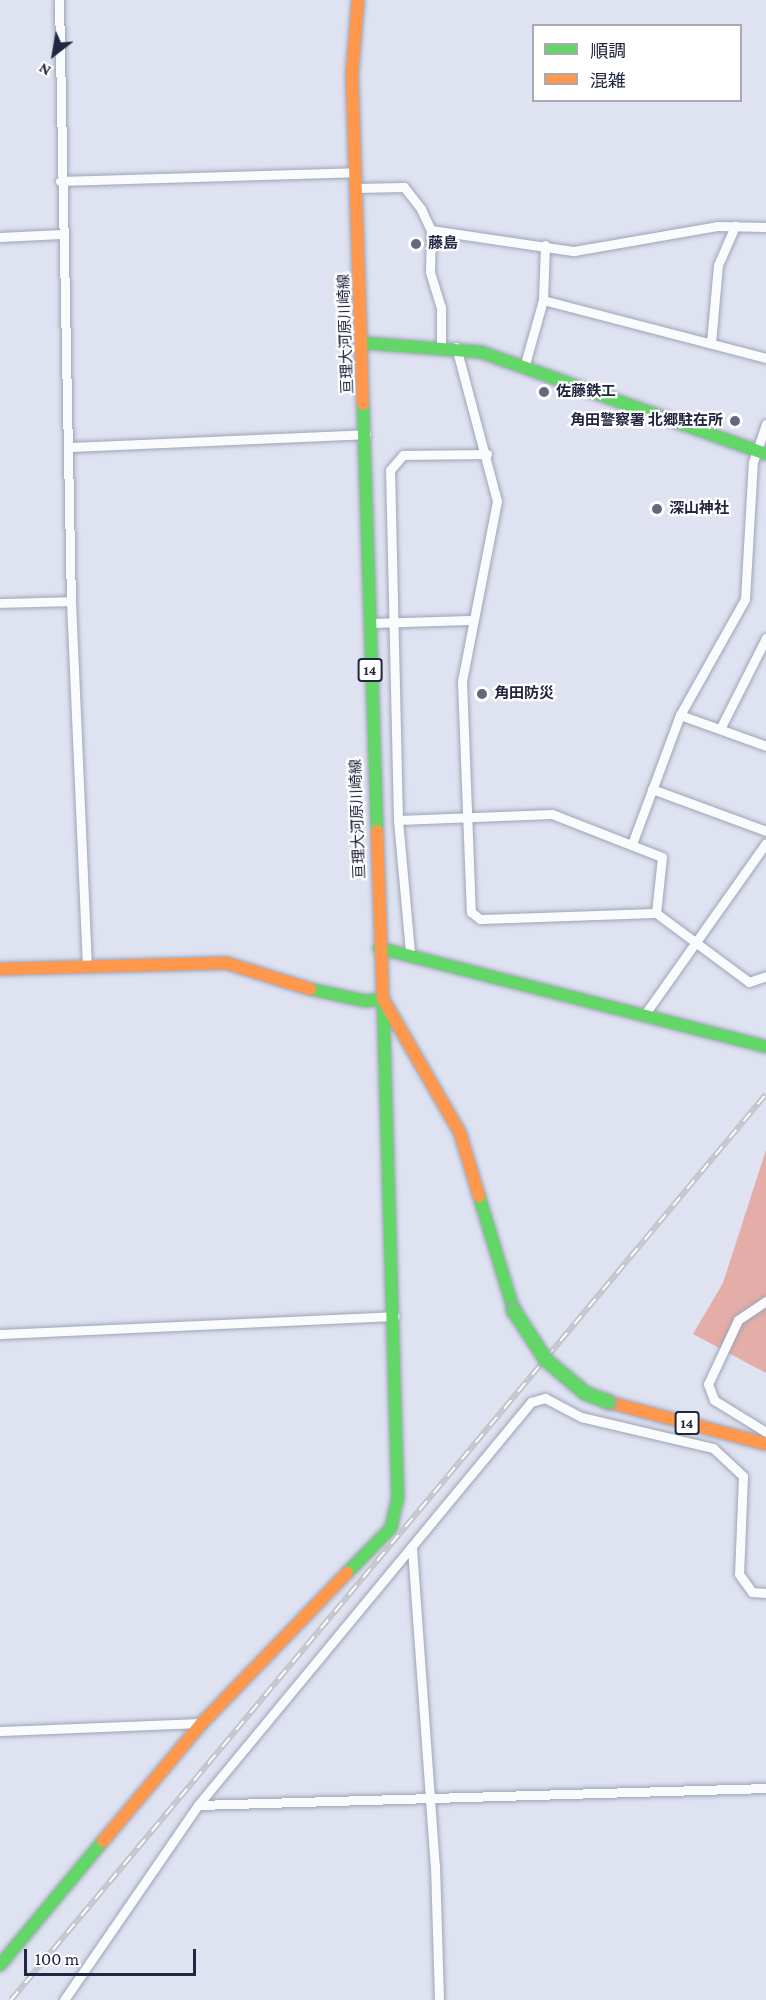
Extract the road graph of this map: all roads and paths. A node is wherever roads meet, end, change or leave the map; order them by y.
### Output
1 (59, 0) edge
2 (358, 0) edge
3 (355, 172) junction
4 (60, 180) junction
5 (359, 188) junction
6 (735, 226) junction
7 (766, 227) edge
8 (431, 230) junction
9 (61, 234) junction
10 (0, 237) edge
11 (545, 245) junction
12 (543, 300) junction
13 (363, 343) junction
14 (711, 343) junction
15 (441, 345) junction
16 (456, 347) junction
17 (766, 358) edge
18 (525, 364) junction
19 (766, 424) edge
20 (366, 434) junction
21 (70, 447) junction
22 (761, 452) edge
23 (487, 454) junction
24 (71, 601) junction
25 (0, 603) edge
26 (473, 620) junction
27 (391, 622) junction
28 (369, 623) junction
29 (766, 638) edge
30 (680, 715) junction
31 (720, 729) junction
32 (766, 746) edge
33 (652, 789) junction
34 (467, 816) junction
35 (398, 820) junction
36 (766, 831) edge
37 (766, 843) edge
38 (632, 844) junction
39 (656, 913) junction
40 (695, 941) junction
41 (393, 950) junction
42 (87, 967) junction
43 (0, 969) edge
44 (766, 976) edge
45 (383, 999) junction
46 (645, 1014) junction
47 (766, 1047) edge
48 (766, 1301) edge
49 (395, 1316) junction
50 (0, 1334) edge
51 (766, 1432) edge
52 (766, 1444) edge
53 (412, 1548) junction
54 (766, 1593) edge
55 (202, 1723) junction
56 (0, 1731) edge
57 (766, 1788) edge
58 (427, 1800) junction
59 (198, 1805) junction
60 (0, 1965) edge
61 (64, 2000) edge
62 (439, 2000) edge

1 - 4 street
2 - 3 street, 亘理大河原川崎線 / 14
3 - 4 street
3 - 5 street, 亘理大河原川崎線 / 14
4 - 9 street
5 - 8 street
5 - 13 street, 亘理大河原川崎線 / 14
6 - 7 street
6 - 11 street
6 - 14 street
8 - 11 street
8 - 15 street
9 - 10 street
9 - 21 street
11 - 12 street
12 - 14 street
12 - 18 street
13 - 15 street
13 - 20 street, 亘理大河原川崎線 / 14
14 - 17 street
15 - 16 street
16 - 18 street
16 - 23 street
18 - 22 street
19 - 22 street
20 - 21 street
20 - 28 street, 亘理大河原川崎線 / 14
21 - 24 street
22 - 30 street
23 - 26 street
23 - 27 street
24 - 25 street
24 - 42 street
26 - 27 street
26 - 34 street
27 - 28 street
27 - 35 street
28 - 41 street, 亘理大河原川崎線 / 14
29 - 31 street
30 - 31 street
30 - 33 street
31 - 32 street
33 - 36 street
33 - 38 street
34 - 35 street
34 - 38 street
34 - 39 street
35 - 41 street
37 - 40 street
38 - 39 street
39 - 40 street
40 - 44 street
40 - 46 street
41 - 45 street, 亘理大河原川崎線 / 14
41 - 46 street
42 - 43 street
42 - 45 street
45 - 49 street
45 - 52 street, 亘理大河原川崎線 / 14, bridge
46 - 47 street
48 - 51 street
49 - 50 street
49 - 55 street
53 - 54 street
53 - 58 street
53 - 59 street
55 - 56 street
55 - 60 street
57 - 58 street
58 - 59 street
58 - 62 street
59 - 61 street

